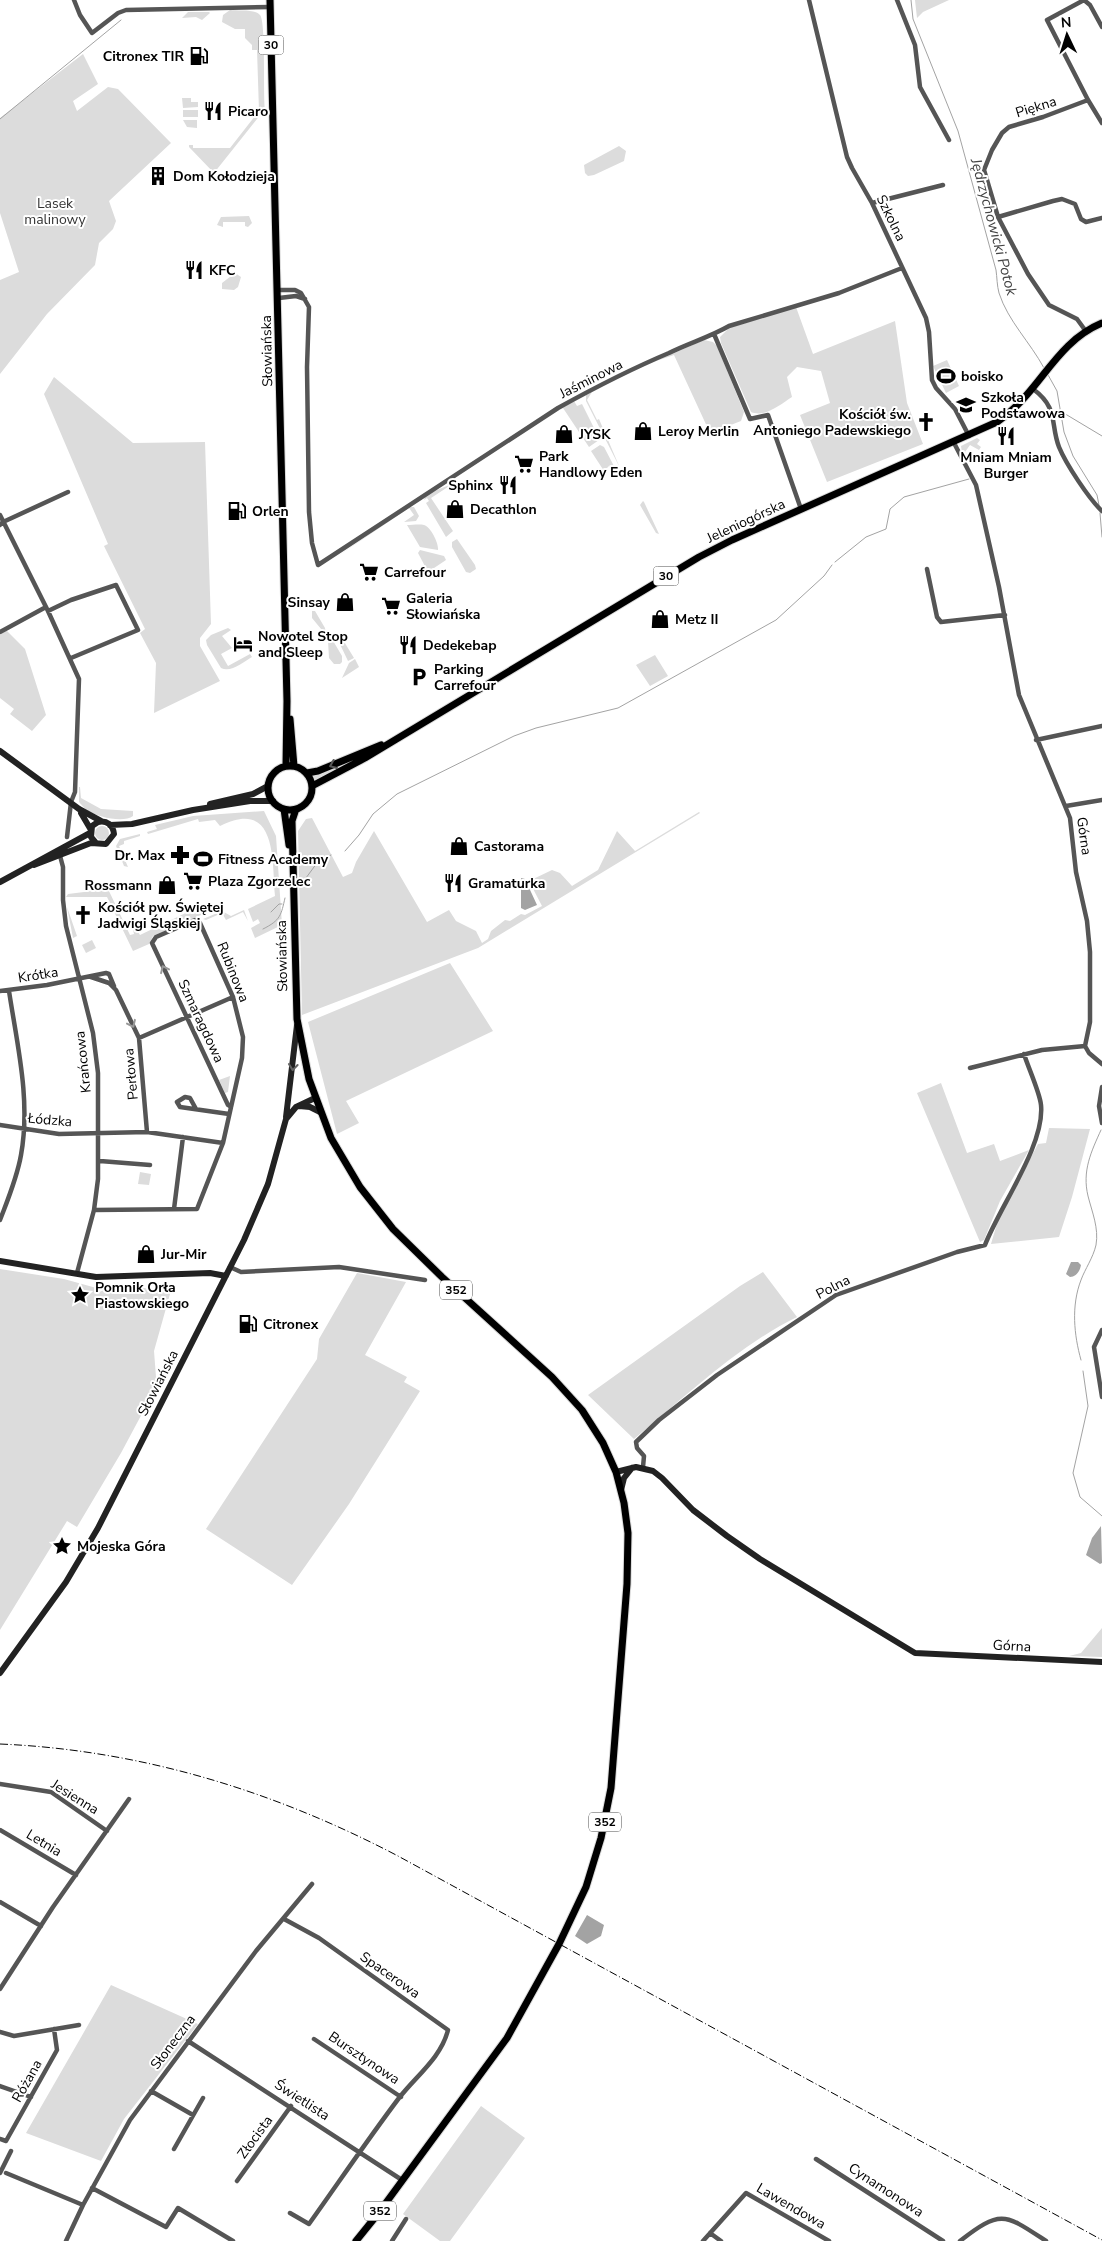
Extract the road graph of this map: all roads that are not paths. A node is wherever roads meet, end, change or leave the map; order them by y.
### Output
1 (74, 0) edge
2 (809, 0) edge
3 (898, 0) edge
4 (1084, 0) edge
5 (270, 3) edge
6 (1102, 26) edge
7 (1088, 100) junction
8 (1102, 122) edge
9 (949, 140) dead end
10 (944, 185) dead end
11 (872, 203) junction
12 (998, 217) junction
13 (1102, 218) edge
14 (902, 268) junction
15 (278, 294) junction
16 (1102, 322) edge
17 (1085, 330) junction
18 (714, 334) junction
19 (1034, 389) junction
20 (969, 436) junction
21 (954, 443) junction
22 (68, 492) dead end
23 (801, 509) junction
24 (1102, 511) edge
25 (0, 515) edge
26 (1, 524) edge
27 (927, 569) dead end
28 (47, 609) junction
29 (1005, 614) junction
30 (0, 632) edge
31 (71, 658) junction
32 (1102, 726) edge
33 (1036, 740) junction
34 (391, 742) junction
35 (0, 751) edge
36 (290, 766) junction
37 (307, 773) junction
38 (268, 786) junction
39 (312, 786) junction
40 (1102, 800) edge
41 (273, 801) junction
42 (71, 802) junction
43 (1066, 806) junction
44 (79, 809) junction
45 (284, 809) junction
46 (296, 809) junction
47 (193, 810) junction
48 (101, 822) junction
49 (132, 824) junction
50 (110, 825) junction
51 (91, 831) junction
52 (114, 834) junction
53 (66, 837) dead end
54 (96, 843) junction
55 (59, 852) junction
56 (0, 882) edge
57 (293, 892) junction
58 (152, 943) joint
59 (91, 977) junction
60 (78, 979) junction
61 (9, 990) junction
62 (116, 990) junction
63 (0, 991) edge
64 (233, 997) junction
65 (186, 1016) junction
66 (297, 1019) junction
67 (139, 1038) junction
68 (1085, 1046) junction
69 (1024, 1054) junction
70 (1102, 1064) edge
71 (970, 1068) dead end
72 (1102, 1088) edge
73 (315, 1098) junction
74 (298, 1106) junction
75 (231, 1107) junction
76 (196, 1109) dead end
77 (320, 1112) junction
78 (229, 1114) junction
79 (286, 1119) junction
80 (1102, 1123) edge
81 (0, 1125) edge
82 (24, 1130) junction
83 (147, 1132) junction
84 (99, 1133) junction
85 (183, 1137) junction
86 (223, 1143) junction
87 (100, 1161) junction
88 (150, 1165) dead end
89 (174, 1209) junction
90 (94, 1210) junction
91 (0, 1220) edge
92 (0, 1261) edge
93 (230, 1267) junction
94 (77, 1273) junction
95 (226, 1276) junction
96 (425, 1280) dead end
97 (1102, 1330) edge
98 (1102, 1397) edge
99 (633, 1467) junction
100 (643, 1467) junction
101 (616, 1472) junction
102 (621, 1491) junction
103 (1102, 1662) edge
104 (0, 1673) edge
105 (0, 1784) edge
106 (129, 1799) dead end
107 (0, 1830) edge
108 (107, 1831) junction
109 (76, 1875) junction
110 (312, 1884) dead end
111 (0, 1902) edge
112 (284, 1919) junction
113 (41, 1926) junction
114 (7, 1976) junction
115 (0, 1977) edge
116 (0, 1989) edge
117 (79, 2025) dead end
118 (54, 2029) junction
119 (0, 2032) edge
120 (314, 2039) dead end
121 (188, 2041) junction
122 (429, 2064) joint
123 (0, 2086) edge
124 (151, 2091) junction
125 (31, 2097) junction
126 (401, 2097) junction
127 (203, 2098) dead end
128 (291, 2106) junction
129 (193, 2114) junction
130 (0, 2139) edge
131 (174, 2149) dead end
132 (10, 2150) dead end
133 (360, 2152) junction
134 (816, 2159) dead end
135 (0, 2172) edge
136 (6, 2173) dead end
137 (237, 2180) dead end
138 (402, 2180) junction
139 (92, 2188) junction
140 (83, 2205) junction
141 (290, 2214) dead end
142 (406, 2219) dead end
143 (710, 2233) junction
144 (66, 2241) edge
145 (233, 2241) edge
146 (356, 2241) edge
147 (392, 2241) edge
148 (703, 2241) edge
149 (721, 2241) edge
150 (829, 2241) edge
151 (944, 2241) edge
152 (960, 2241) edge
153 (1046, 2241) edge

1 - 5 street
2 - 11 street, Szkolna
3 - 9 street
4 - 6 street
4 - 7 street
5 - 15 main road, Słowiańska / 30
7 - 8 street
7 - 12 street, Piękna
10 - 11 street
11 - 14 street, Szkolna
12 - 13 street
12 - 17 street
14 - 18 street, Jaśminowa
14 - 20 street, Szkolna
15 - 18 street, Jaśminowa
15 - 36 main road, Słowiańska / 30
16 - 17 main road, Jeleniogórska / 30
17 - 19 main road, Jeleniogórska / 30
18 - 23 street
19 - 20 main road, Jeleniogórska / 30
19 - 24 street
20 - 21 main road, Jeleniogórska / 30
21 - 23 main road, Jeleniogórska / 30
21 - 29 street, Górna
22 - 26 street
23 - 34 main road, Jeleniogórska / 30
25 - 26 street
26 - 28 street
27 - 29 street
28 - 30 street
28 - 31 street
28 - 31 street
29 - 33 street, Górna
31 - 42 street
32 - 33 street
33 - 43 street, Górna
34 -> 37 main road, Jeleniogórska / 30
34 - 39 main road, Jeleniogórska / 30
35 - 42 street
36 - 37 main road
36 - 38 main road
37 - 39 main road
38 - 41 main road
38 - 47 street
39 - 46 main road
40 - 43 street
41 - 45 main road
41 - 47 street
42 - 44 street
42 - 53 street
43 - 68 street, Górna
44 - 48 street
44 - 51 street
45 - 46 main road
45 - 57 main road, Słowiańska / 352
46 - 57 main road, Słowiańska / 352
47 - 49 street
48 - 50 street
48 - 51 street
49 - 50 street
49 - 52 street
50 - 52 street
51 - 54 street
51 - 55 street
52 - 54 street
54 - 55 street
55 - 56 street
55 - 60 street, Krańcowa
57 - 66 main road, Słowiańska / 352
58 - 64 street, Rubinowa
65 -> 58 street, Szmaragdowa
59 - 60 street, Perłowa
59 - 62 street
59 - 62 street, Perłowa
60 - 61 street, Krótka
60 - 84 street, Krańcowa
61 - 63 street, Krótka
61 - 82 street
62 -> 67 street, Perłowa
64 - 65 street
64 - 75 street, Rubinowa
65 - 67 street
65 - 75 street, Szmaragdowa
66 - 73 main road, 352
66 -> 79 street
67 - 83 street, Perłowa
68 - 69 street
68 - 70 street
69 - 71 street
69 - 100 street, Polna
72 - 80 street
73 - 74 street, Słowiańska
73 - 77 main road, 352
74 - 77 street
74 - 79 street, Słowiańska
75 - 78 street, Rubinowa
76 - 78 street
77 - 101 main road, 352
78 - 86 street, Rubinowa
79 - 93 street, Słowiańska
81 - 82 street, Łódzka
82 - 84 street, Łódzka
82 - 91 street
83 - 84 street, Łódzka
83 - 85 street, Łódzka
84 - 87 street, Krańcowa
85 - 86 street, Łódzka
85 - 89 street
86 - 89 street, Rubinowa
87 - 88 street
87 - 90 street, Krańcowa
89 - 90 street
90 - 94 street, Krańcowa
92 - 94 street
93 - 95 street, Słowiańska
93 - 96 street
94 - 95 street
95 - 104 street, Słowiańska
97 - 98 street
99 - 100 street
99 - 101 street
99 - 102 street
100 - 103 street, Górna
101 - 102 main road, 352
102 - 138 main road, 352
105 - 108 street, Jesienna
106 - 108 street
107 - 109 street, Letnia
108 - 109 street
109 - 113 street
110 - 112 street, Słoneczna
111 - 113 street
112 - 121 street, Słoneczna
112 - 122 street, Spacerowa
113 - 114 street
114 - 115 street
114 - 116 street
117 - 118 street
118 - 119 street
118 - 125 street, Różana
120 - 126 street, Bursztynowa
121 - 124 street, Słoneczna
121 - 128 street, Świetlista
122 - 126 street, Bursztynowa
123 - 125 street
124 - 129 street
124 - 139 street, Słoneczna
125 - 130 street, Różana
126 - 133 street, Bursztynowa
127 - 129 street
128 - 133 street, Świetlista
128 - 137 street, Złocista
129 - 131 street
132 - 135 street
133 - 138 street, Świetlista
133 - 141 street, Bursztynowa
134 - 151 street, Cynamonowa
136 - 140 street
138 - 146 main road, 352
139 - 140 street, Słoneczna
139 - 145 street
140 - 144 street, Słoneczna
142 - 147 street
143 - 148 street, Lawendowa
143 - 149 street
143 - 150 street, Lawendowa
152 - 153 street

